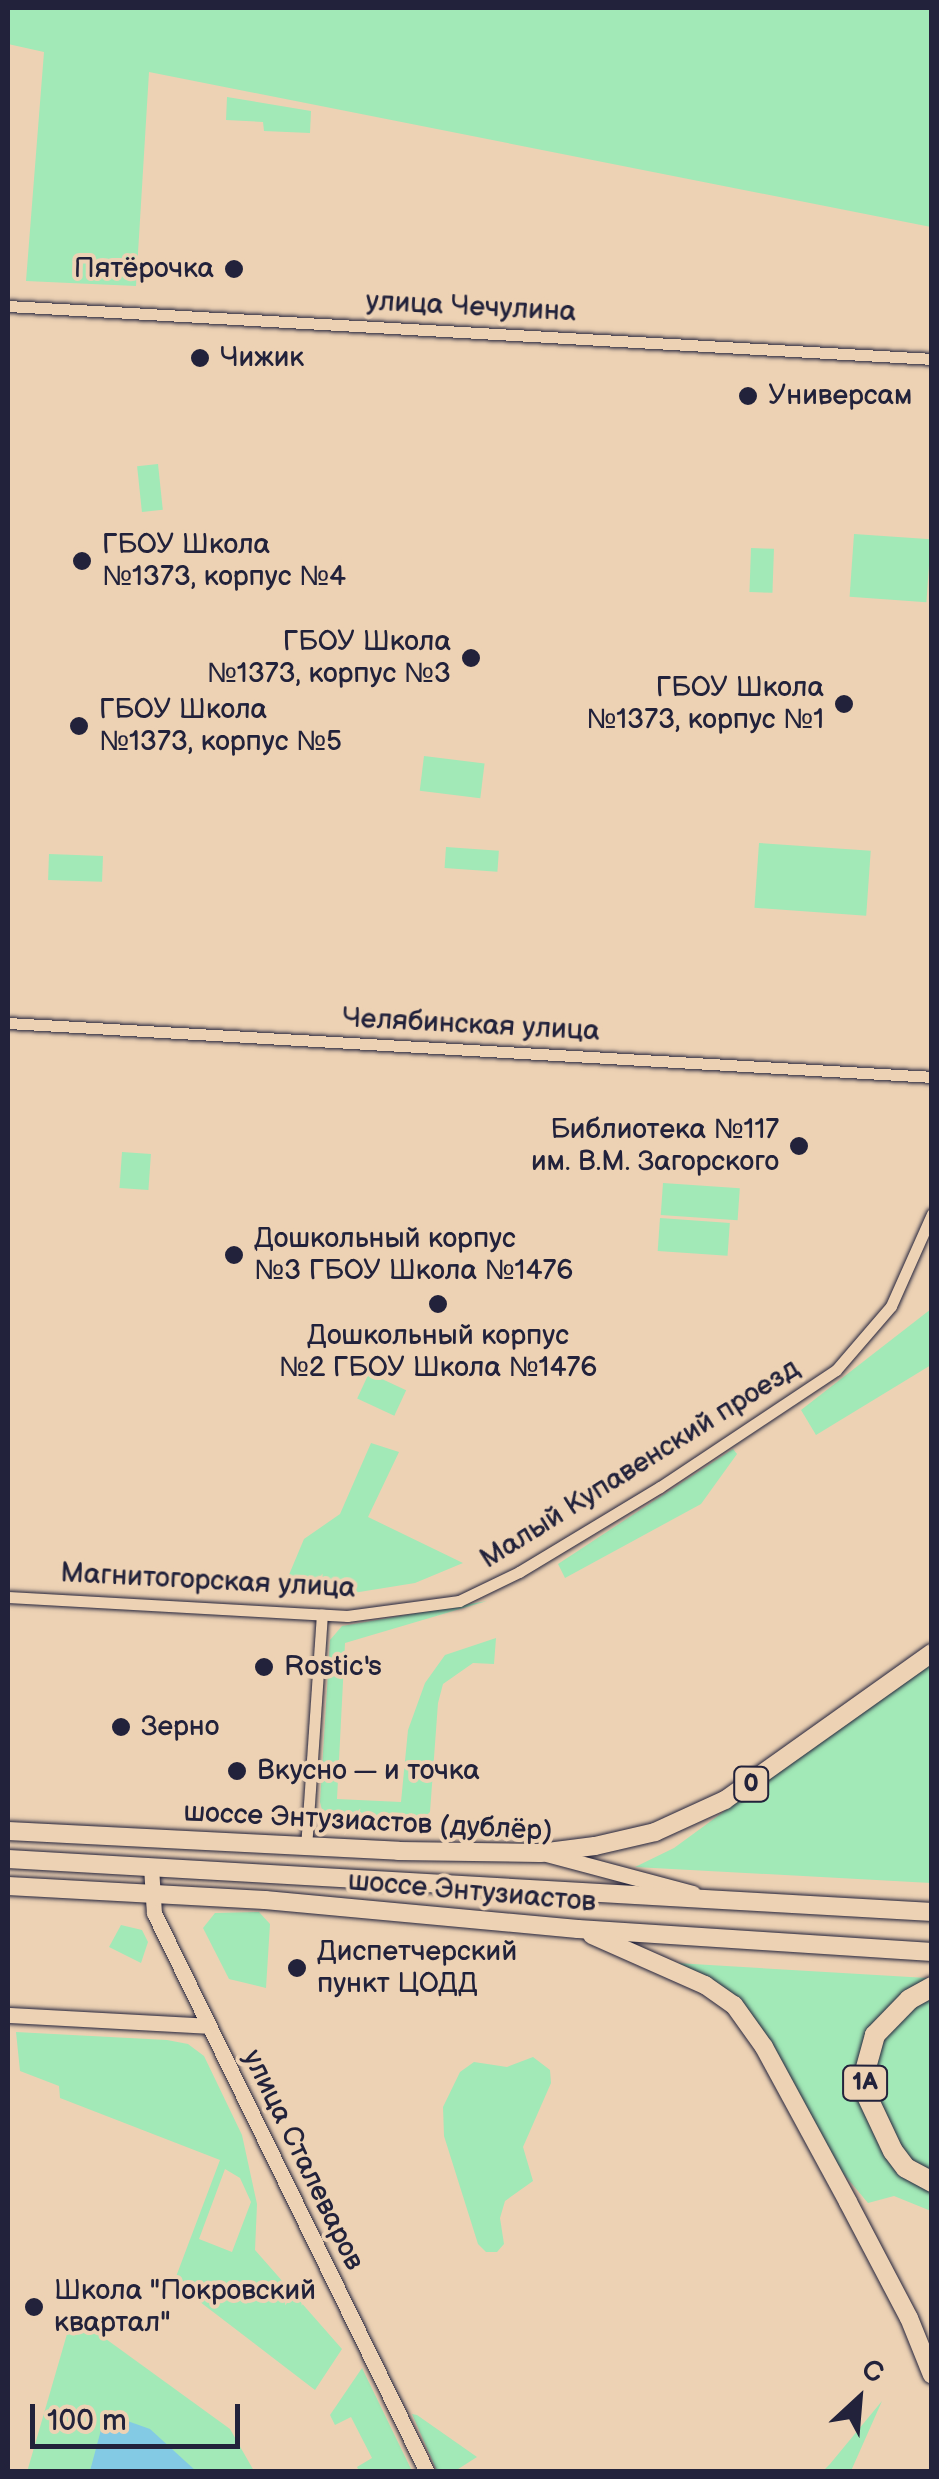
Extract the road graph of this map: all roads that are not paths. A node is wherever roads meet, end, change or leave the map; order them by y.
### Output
1 (8, 306) edge
2 (932, 358) edge
3 (8, 1023) edge
4 (932, 1076) edge
5 (932, 1214) edge
6 (8, 1597) edge
7 (405, 1611) joint
8 (322, 1615) junction
9 (932, 1652) edge
10 (8, 1831) edge
11 (306, 1848) junction
12 (540, 1853) junction
13 (8, 1859) edge
14 (151, 1867) junction
15 (8, 1886) edge
16 (150, 1896) junction
17 (721, 1900) junction
18 (932, 1912) edge
19 (578, 1930) junction
20 (932, 1952) edge
21 (932, 1987) edge
22 (8, 2015) edge
23 (209, 2026) junction
24 (932, 2182) edge
25 (932, 2375) edge
26 (426, 2472) edge

1 - 2 street, улица Чечулина
3 - 4 street, Челябинская улица
5 - 7 street, Малый Купавенский проезд
6 - 8 street, Магнитогорская улица
7 - 8 street, Магнитогорская улица
8 - 11 street
9 - 12 main road, 0
10 - 11 main road, шоссе Энтузиастов (дублёр)
11 - 12 main road, шоссе Энтузиастов (дублёр)
12 - 17 main road, шоссе Энтузиастов (дублёр)
13 - 14 main road, шоссе Энтузиастов
14 - 16 main road, улица Сталеваров
14 - 17 main road, шоссе Энтузиастов
15 - 16 main road, шоссе Энтузиастов
16 - 19 main road, шоссе Энтузиастов
16 - 23 main road, улица Сталеваров
17 - 18 main road, шоссе Энтузиастов
19 - 20 main road, шоссе Энтузиастов
19 - 25 main road
21 - 24 highway, 1A
22 - 23 main road
23 - 26 main road, улица Сталеваров

